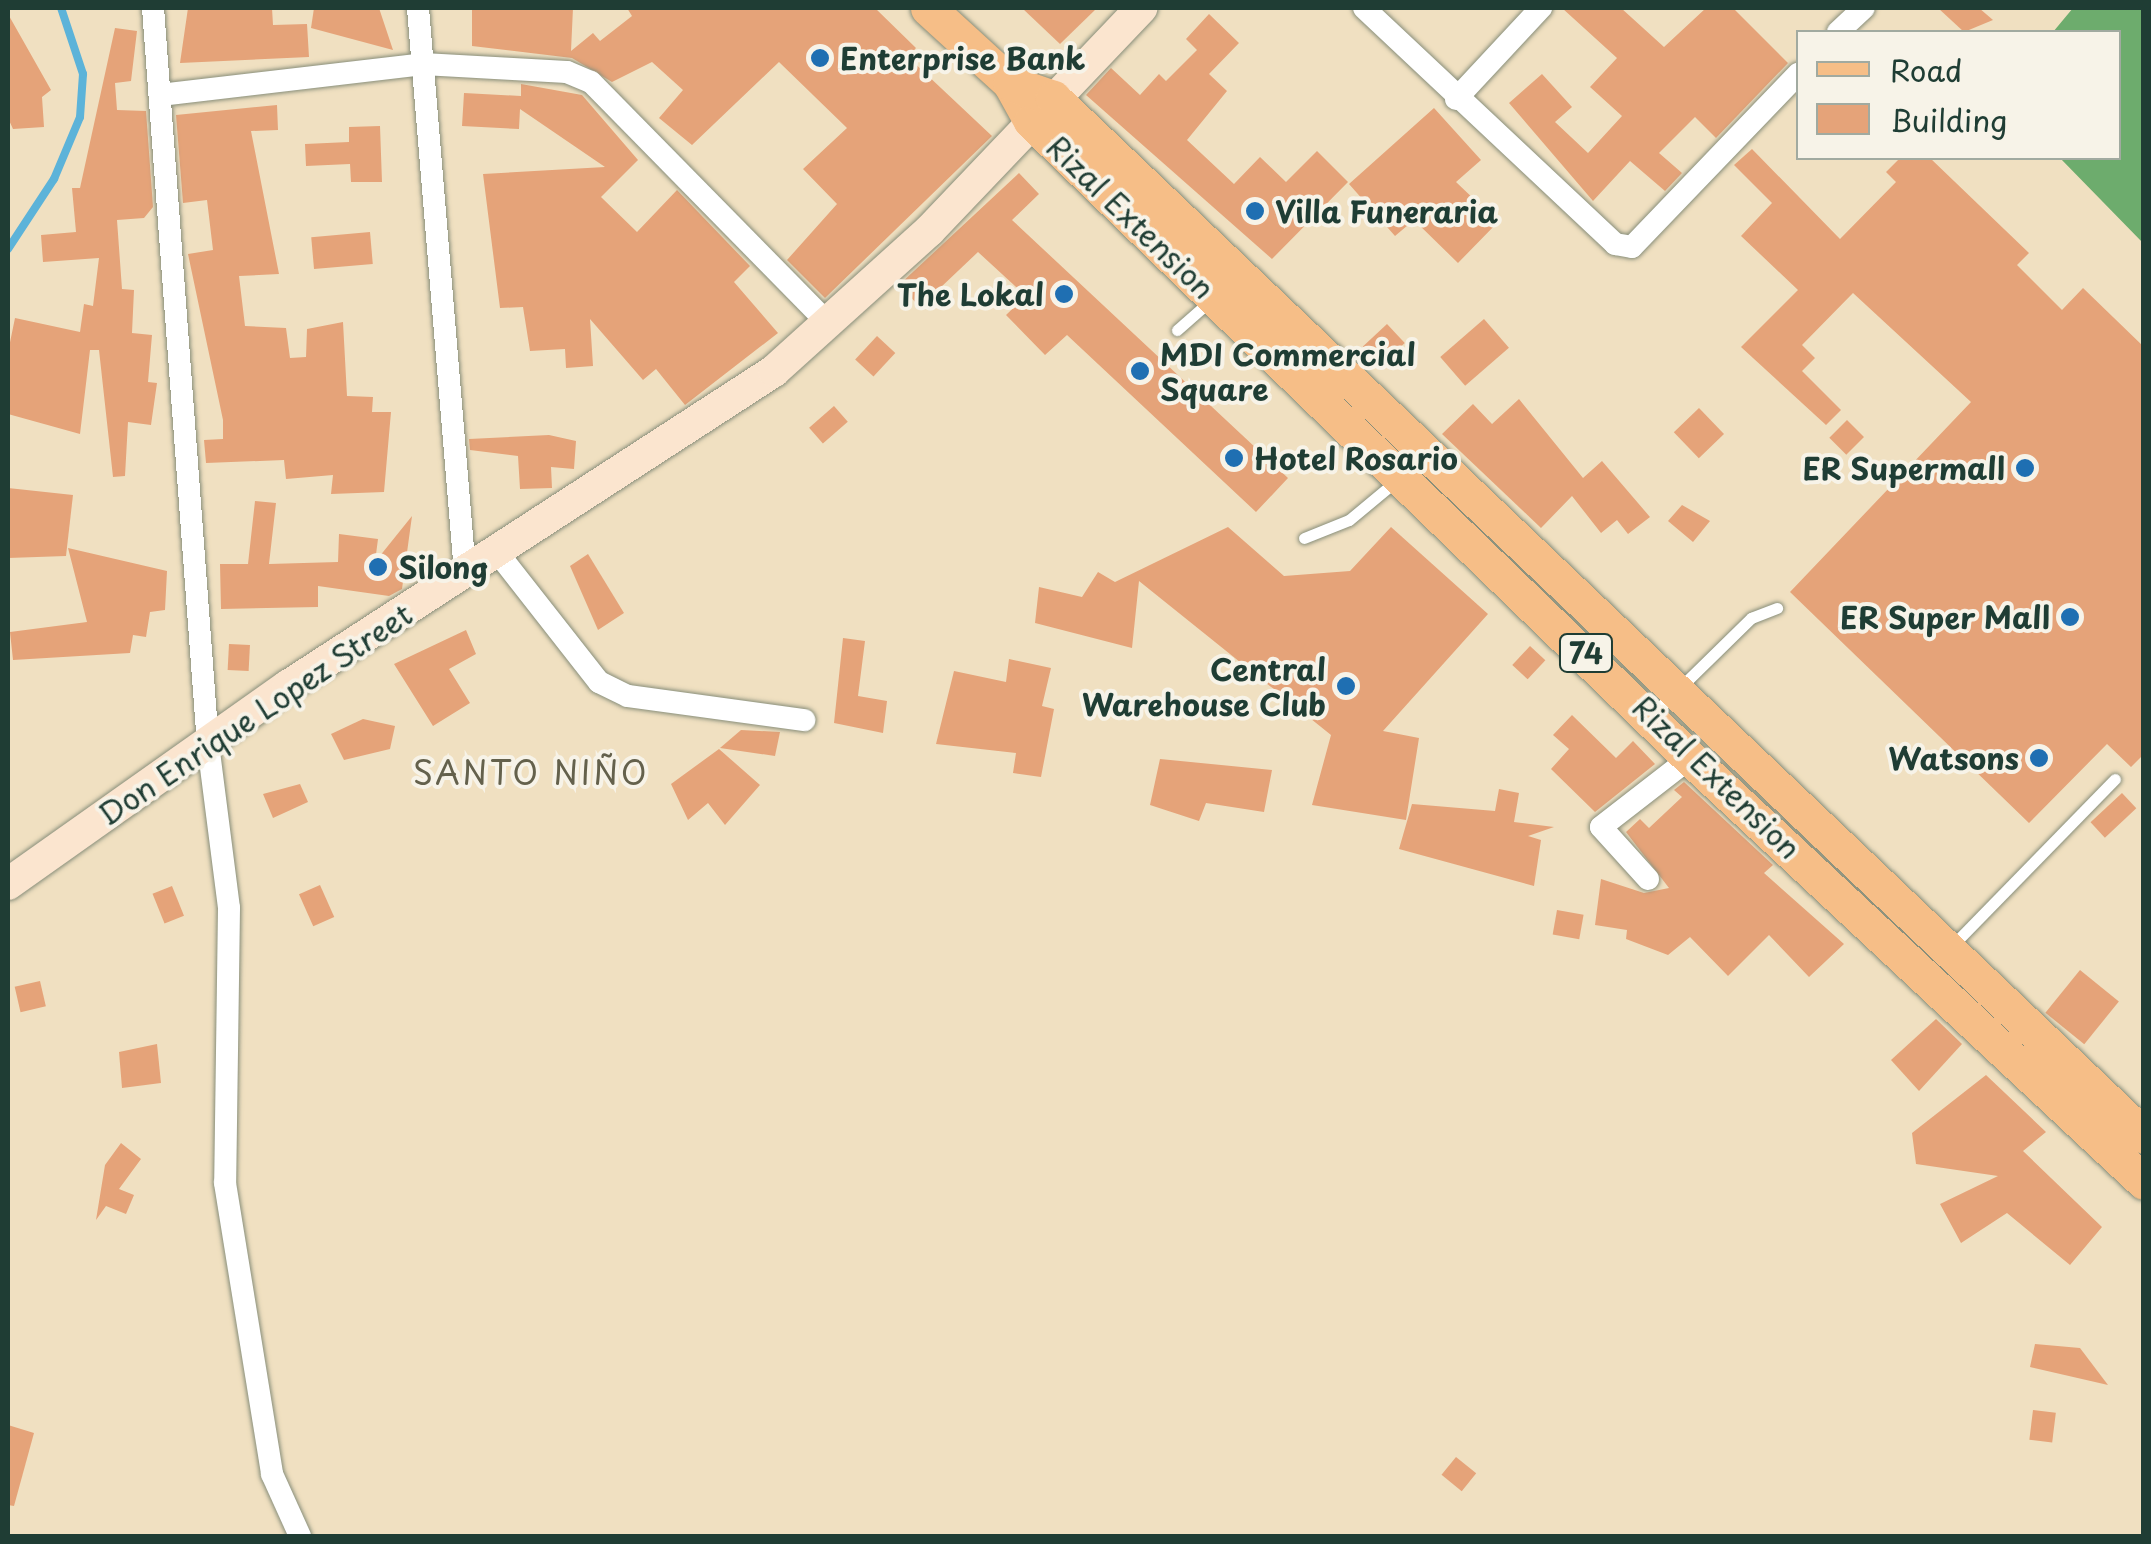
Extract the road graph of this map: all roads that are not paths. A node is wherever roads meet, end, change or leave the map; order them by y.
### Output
1 (153, 8) edge
2 (418, 8) edge
3 (928, 8) edge
4 (1142, 8) edge
5 (1364, 8) edge
6 (1541, 8) edge
7 (1864, 8) edge
8 (1840, 30) edge
9 (423, 64) junction
10 (1796, 76) edge
11 (160, 95) junction
12 (1456, 99) junction
13 (1042, 110) junction
14 (1214, 297) junction
15 (828, 323) junction
16 (1177, 330) dead end
17 (1386, 440) junction
18 (1414, 466) junction
19 (1304, 538) dead end
20 (497, 552) junction
21 (465, 572) junction
22 (1777, 608) dead end
23 (1664, 704) junction
24 (804, 720) dead end
25 (208, 744) junction
26 (1690, 758) junction
27 (2115, 779) dead end
28 (1648, 879) dead end
29 (8, 884) edge
30 (1936, 961) junction
31 (2144, 1136) edge
32 (2144, 1182) edge
33 (300, 1536) edge

1 - 11 street
2 - 9 street
3 - 13 main road, 74
4 - 13 street, Don Enrique Lopez Street
5 - 12 street
6 - 12 street
7 - 8 street
9 - 11 street
9 - 15 street
9 - 21 street
10 - 12 street
11 - 25 street
13 - 14 main road, Rizal Extension / 74
13 - 15 street, Don Enrique Lopez Street
13 - 17 main road, Rizal Extension / 74
14 - 16 lane
14 - 17 main road, Rizal Extension / 74
15 - 20 street, Don Enrique Lopez Street
17 - 18 main road, Rizal Extension / 74
18 - 19 lane
18 - 23 main road, Rizal Extension / 74
20 - 21 street, Don Enrique Lopez Street
20 - 24 street
21 - 25 street, Don Enrique Lopez Street
22 - 23 lane
23 - 26 main road, Rizal Extension / 74
23 - 30 main road, Rizal Extension / 74
25 - 29 street, Don Enrique Lopez Street
25 - 33 street
26 - 28 street
26 - 30 main road, Rizal Extension / 74
27 - 30 lane
30 - 31 main road, Rizal Extension / 74
30 - 32 main road, Rizal Extension / 74

